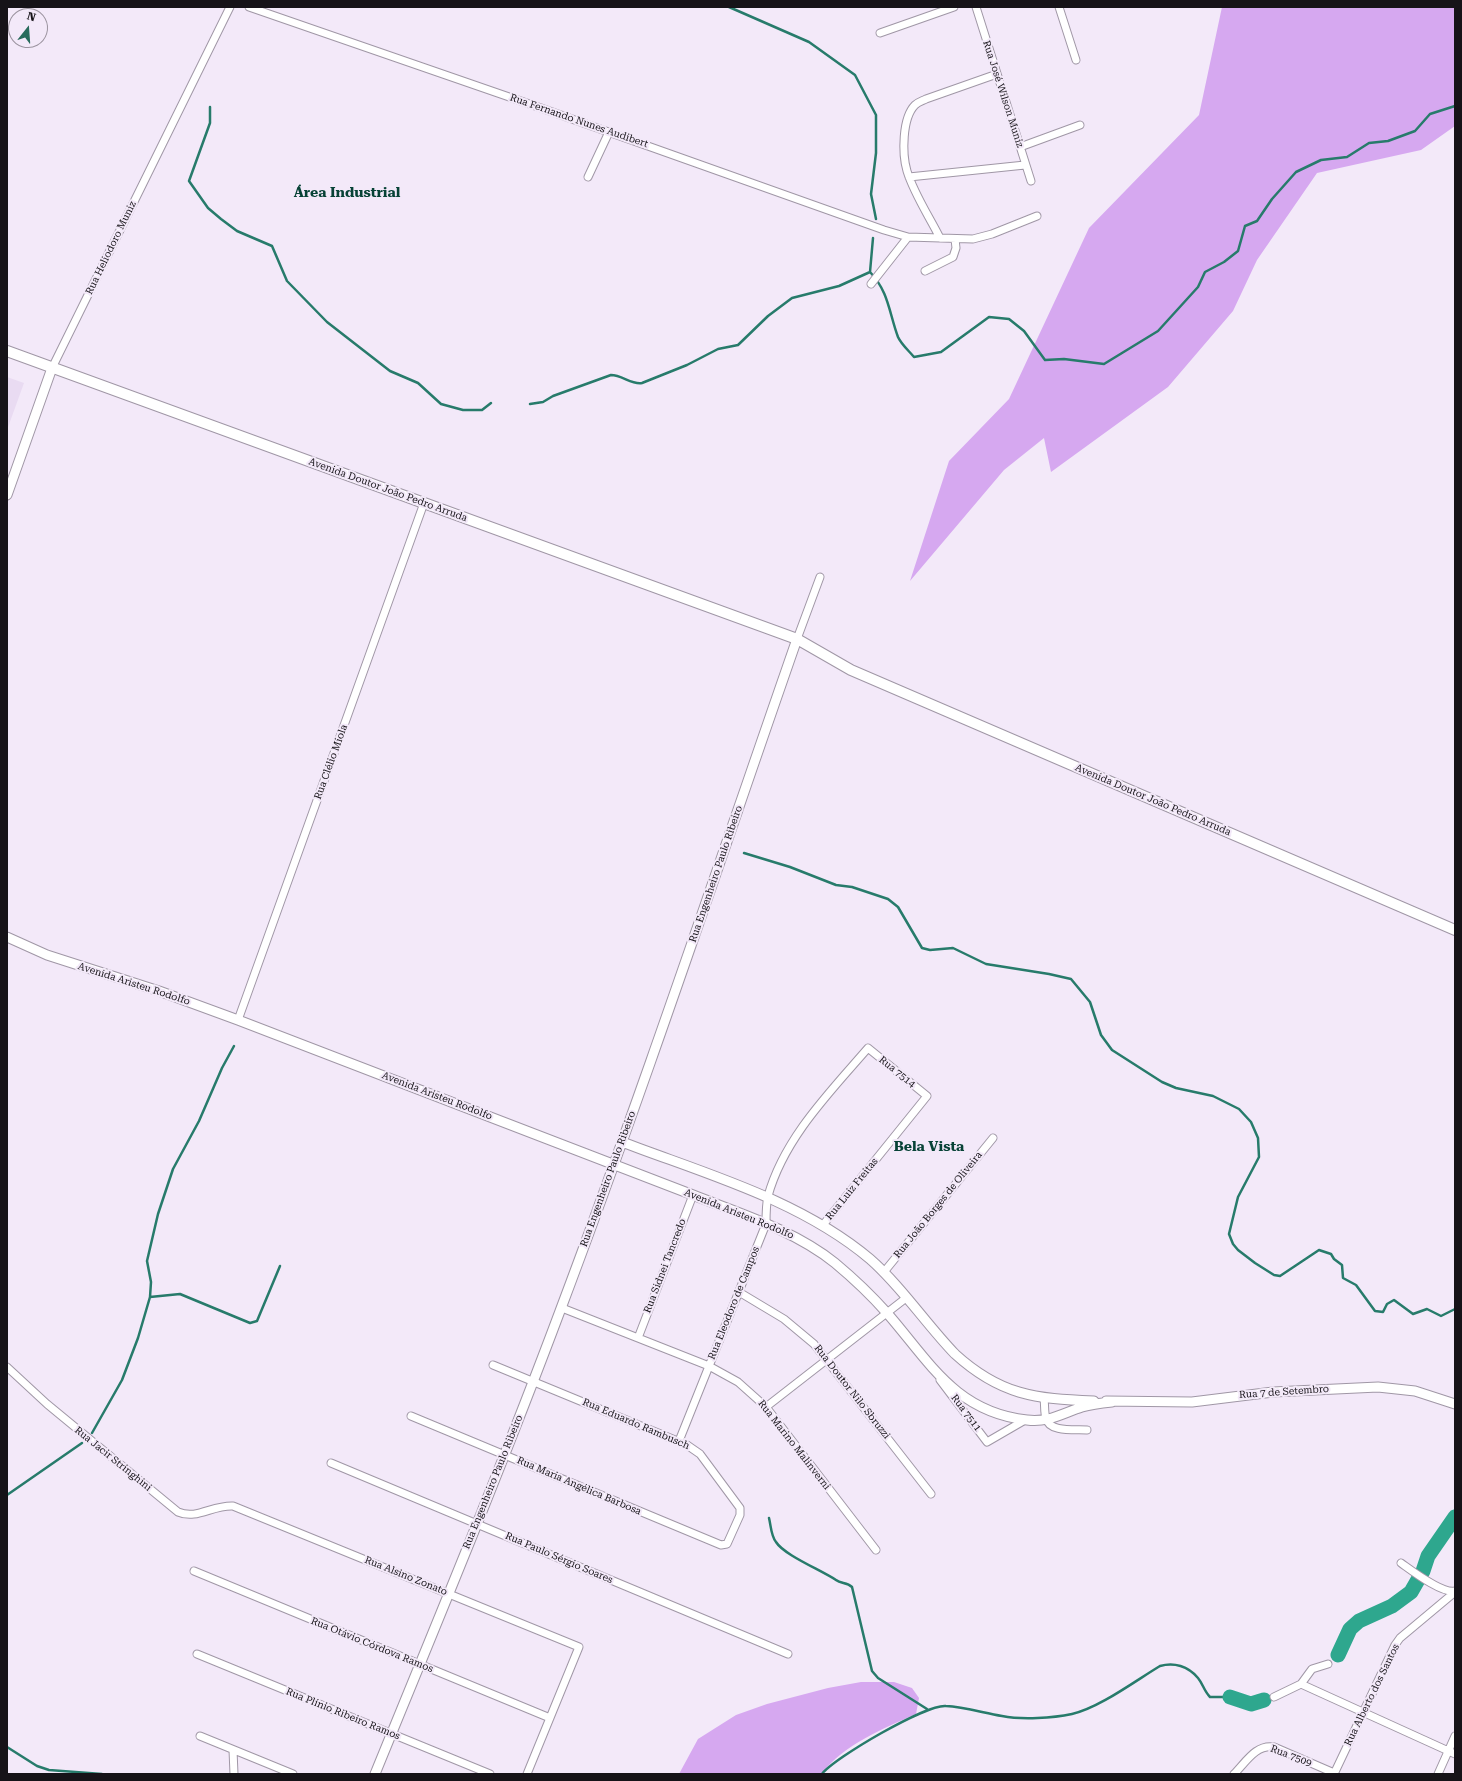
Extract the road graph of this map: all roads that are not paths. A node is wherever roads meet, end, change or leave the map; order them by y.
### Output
1 (230, 7) edge
2 (249, 7) edge
3 (954, 7) edge
4 (976, 7) edge
5 (1059, 7) edge
6 (880, 33) dead end
7 (1076, 60) dead end
8 (997, 74) junction
9 (1080, 125) dead end
10 (609, 132) junction
11 (1020, 147) junction
12 (1026, 165) junction
13 (588, 177) dead end
14 (909, 177) junction
15 (1031, 181) dead end
16 (1037, 216) dead end
17 (908, 237) junction
18 (940, 238) junction
19 (955, 239) junction
20 (925, 271) dead end
21 (871, 284) dead end
22 (7, 352) edge
23 (52, 368) junction
24 (7, 495) edge
25 (424, 503) junction
26 (820, 577) dead end
27 (798, 639) junction
28 (1455, 930) edge
29 (7, 937) edge
30 (238, 1020) junction
31 (868, 1048) joint
32 (927, 1096) joint
33 (993, 1138) dead end
34 (622, 1142) junction
35 (614, 1165) junction
36 (693, 1195) junction
37 (768, 1198) junction
38 (766, 1224) junction
39 (823, 1225) junction
40 (884, 1272) junction
41 (739, 1292) junction
42 (906, 1298) junction
43 (562, 1308) junction
44 (887, 1313) junction
45 (638, 1338) junction
46 (828, 1359) junction
47 (493, 1365) dead end
48 (709, 1366) junction
49 (7, 1367) edge
50 (932, 1369) junction
51 (534, 1382) junction
52 (1044, 1399) junction
53 (1112, 1402) junction
54 (1455, 1404) edge
55 (766, 1407) junction
56 (410, 1416) dead end
57 (1025, 1420) junction
58 (1046, 1420) junction
59 (1087, 1430) dead end
60 (679, 1441) junction
61 (504, 1455) junction
62 (330, 1463) dead end
63 (931, 1494) dead end
64 (233, 1506) joint
65 (476, 1524) junction
66 (725, 1545) joint
67 (876, 1550) dead end
68 (1400, 1563) dead end
69 (194, 1571) dead end
70 (1455, 1591) edge
71 (448, 1594) junction
72 (197, 1654) dead end
73 (788, 1654) dead end
74 (420, 1664) junction
75 (1328, 1664) dead end
76 (1301, 1684) junction
77 (1274, 1697) dead end
78 (1363, 1712) junction
79 (550, 1718) junction
80 (392, 1734) junction
81 (200, 1736) dead end
82 (1455, 1736) edge
83 (233, 1750) junction
84 (1452, 1752) edge
85 (1334, 1773) edge
86 (234, 1774) edge
87 (293, 1774) edge
88 (375, 1774) edge
89 (490, 1774) edge
90 (527, 1774) edge
91 (1234, 1774) edge
92 (1438, 1774) edge

1 - 23 street, Rua Heliodoro Muniz
2 - 10 street, Rua Fernando Nunes Audibert
3 - 6 street
4 - 8 street, Rua José Wilson Muniz
5 - 7 street
8 - 11 street, Rua José Wilson Muniz
8 - 14 street
9 - 11 street
10 - 13 street
10 - 17 street, Rua Fernando Nunes Audibert
11 - 12 street, Rua José Wilson Muniz
12 - 14 street
12 - 15 street, Rua José Wilson Muniz
14 - 18 street
16 - 19 street
17 - 18 street
17 - 21 street
18 - 19 street
19 - 20 street
22 - 23 main road, Avenida Doutor João Pedro Arruda
23 - 24 street, Rua Heliodoro Muniz
23 - 25 main road, Avenida Doutor João Pedro Arruda
25 - 27 main road, Avenida Doutor João Pedro Arruda
25 - 30 street, Rua Clélio Miola
26 - 27 street, Rua Engenheiro Paulo Ribeiro
27 - 28 main road, Avenida Doutor João Pedro Arruda
27 - 34 street, Rua Engenheiro Paulo Ribeiro
29 - 30 street, Avenida Aristeu Rodolfo
30 - 35 street, Avenida Aristeu Rodolfo
31 - 32 street, Rua 7514
31 - 37 street, Rua Eleodoro de Campos
32 - 39 street, Rua Luiz Freitas
33 - 40 street, Rua João Borges de Oliveira
34 - 35 street, Rua Engenheiro Paulo Ribeiro
34 - 37 street
35 - 36 street, Avenida Aristeu Rodolfo
35 - 43 street, Rua Engenheiro Paulo Ribeiro
36 - 38 street, Avenida Aristeu Rodolfo
36 - 45 street, Rua Sidnei Tancredo
37 - 38 street, Rua Eleodoro de Campos
37 - 39 street
38 - 41 street, Rua Eleodoro de Campos
38 - 44 street, Avenida Aristeu Rodolfo
39 - 40 street
40 - 42 street
41 - 46 street, Rua Doutor Nilo Sbruzzi
41 - 48 street, Rua Eleodoro de Campos
42 - 44 street
42 - 52 street
43 - 45 street, Rua Marino Malinverni
43 - 51 street, Rua Engenheiro Paulo Ribeiro
44 - 46 street
44 - 50 street, Avenida Aristeu Rodolfo
45 - 48 street, Rua Marino Malinverni
46 - 55 street
46 - 63 street, Rua Doutor Nilo Sbruzzi
47 - 51 street, Rua Eduardo Rambusch
48 - 55 street, Rua Marino Malinverni
48 - 60 street, Rua Eleodoro de Campos
49 - 64 street, Rua Jacir Stringhini
50 - 57 street, Avenida Aristeu Rodolfo
50 - 57 street, Rua 7511
51 - 60 street, Rua Eduardo Rambusch
51 - 61 street, Rua Engenheiro Paulo Ribeiro
52 - 53 street
52 - 58 street
53 - 54 street, Rua 7 de Setembro
53 - 58 street, Avenida Aristeu Rodolfo
55 - 67 street, Rua Marino Malinverni
56 - 61 street, Rua Maria Angélica Barbosa
57 - 58 street, Avenida Aristeu Rodolfo
58 - 59 street
60 - 66 street, Rua Eduardo Rambusch
61 - 65 street, Rua Engenheiro Paulo Ribeiro
61 - 66 street, Rua Maria Angélica Barbosa
62 - 65 street, Rua Paulo Sérgio Soares
64 - 71 street, Rua Alsino Zonato
65 - 71 street, Rua Engenheiro Paulo Ribeiro
65 - 73 street, Rua Paulo Sérgio Soares
68 - 70 street
69 - 74 street, Rua Otávio Córdova Ramos
70 - 78 street, Rua Alberto dos Santos
71 - 74 street, Rua Engenheiro Paulo Ribeiro
71 - 79 street, Rua Alsino Zonato
72 - 80 street, Rua Plínio Ribeiro Ramos
74 - 79 street, Rua Otávio Córdova Ramos
74 - 80 street, Rua Engenheiro Paulo Ribeiro
75 - 76 street
76 - 77 street
76 - 78 street
78 - 84 street
78 - 85 street, Rua Alberto dos Santos
79 - 90 street
80 - 88 street, Rua Engenheiro Paulo Ribeiro
80 - 89 street, Rua Plínio Ribeiro Ramos
81 - 83 street
82 - 84 street
83 - 86 street
83 - 87 street
84 - 92 street
85 - 91 street, Rua 7509

